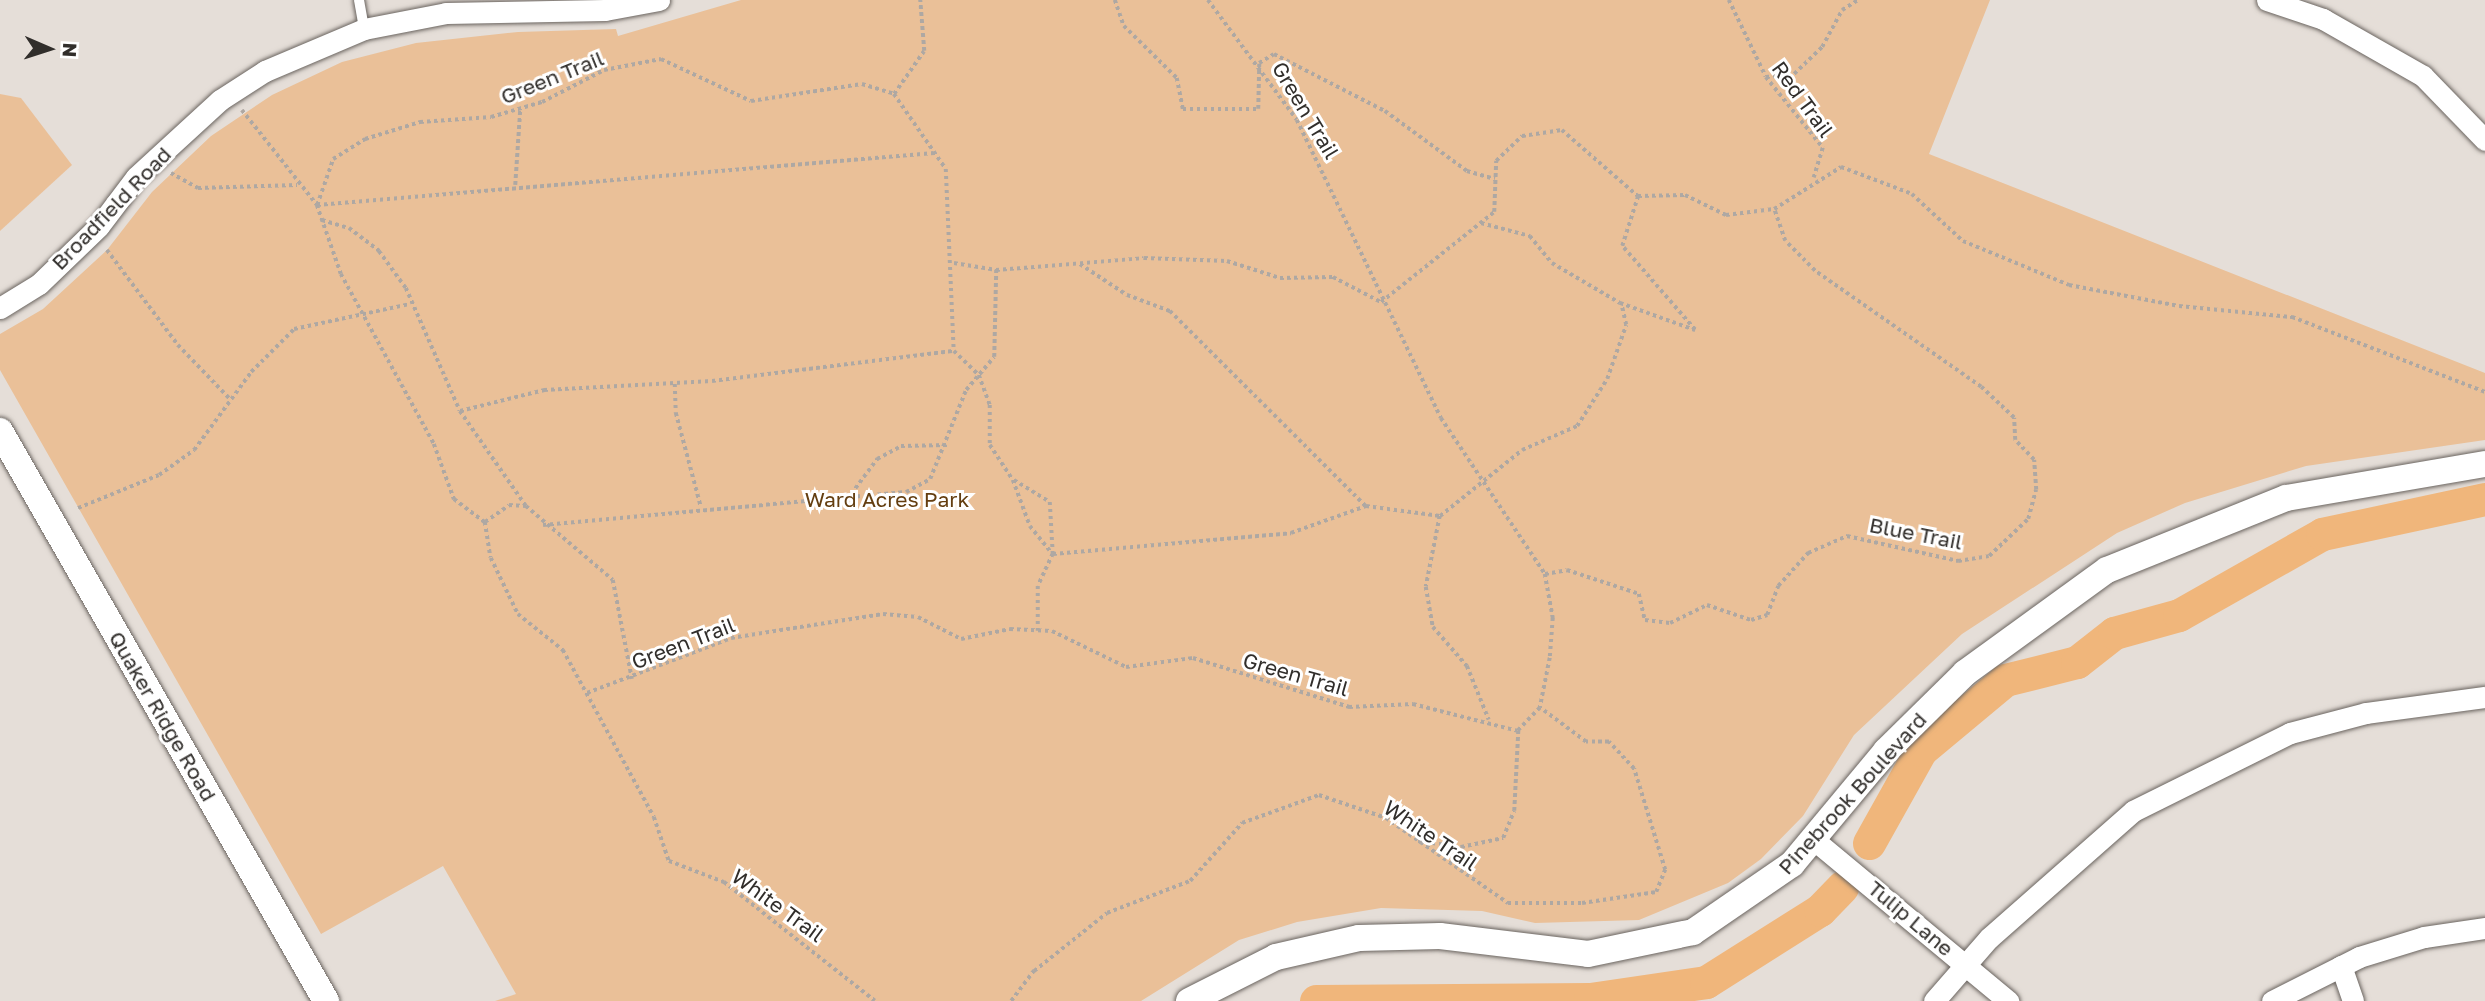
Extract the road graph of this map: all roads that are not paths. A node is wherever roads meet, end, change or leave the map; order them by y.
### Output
1 (359, 0) edge
2 (2267, 0) edge
3 (647, 1) edge
4 (511, 5) edge
5 (364, 29) junction
6 (2485, 140) edge
7 (0, 308) edge
8 (0, 431) edge
9 (2485, 464) edge
10 (2485, 696) edge
11 (1813, 839) junction
12 (2485, 928) edge
13 (1968, 965) junction
14 (2341, 966) junction
15 (326, 1001) edge
16 (1189, 1001) edge
17 (1934, 1001) edge
18 (2008, 1001) edge
19 (2272, 1001) edge
20 (2353, 1001) edge

1 - 5 lane
2 - 6 street
3 - 4 street, Broadfield Road
4 - 5 street, Broadfield Road
5 - 7 street, Broadfield Road
8 - 15 street, Quaker Ridge Road
9 - 11 street, Pinebrook Boulevard
10 - 13 street
11 - 13 street, Tulip Lane
11 - 16 street, Pinebrook Boulevard
12 - 14 street
13 - 17 street
13 - 18 street, Tulip Lane
14 - 19 street
14 - 20 street

